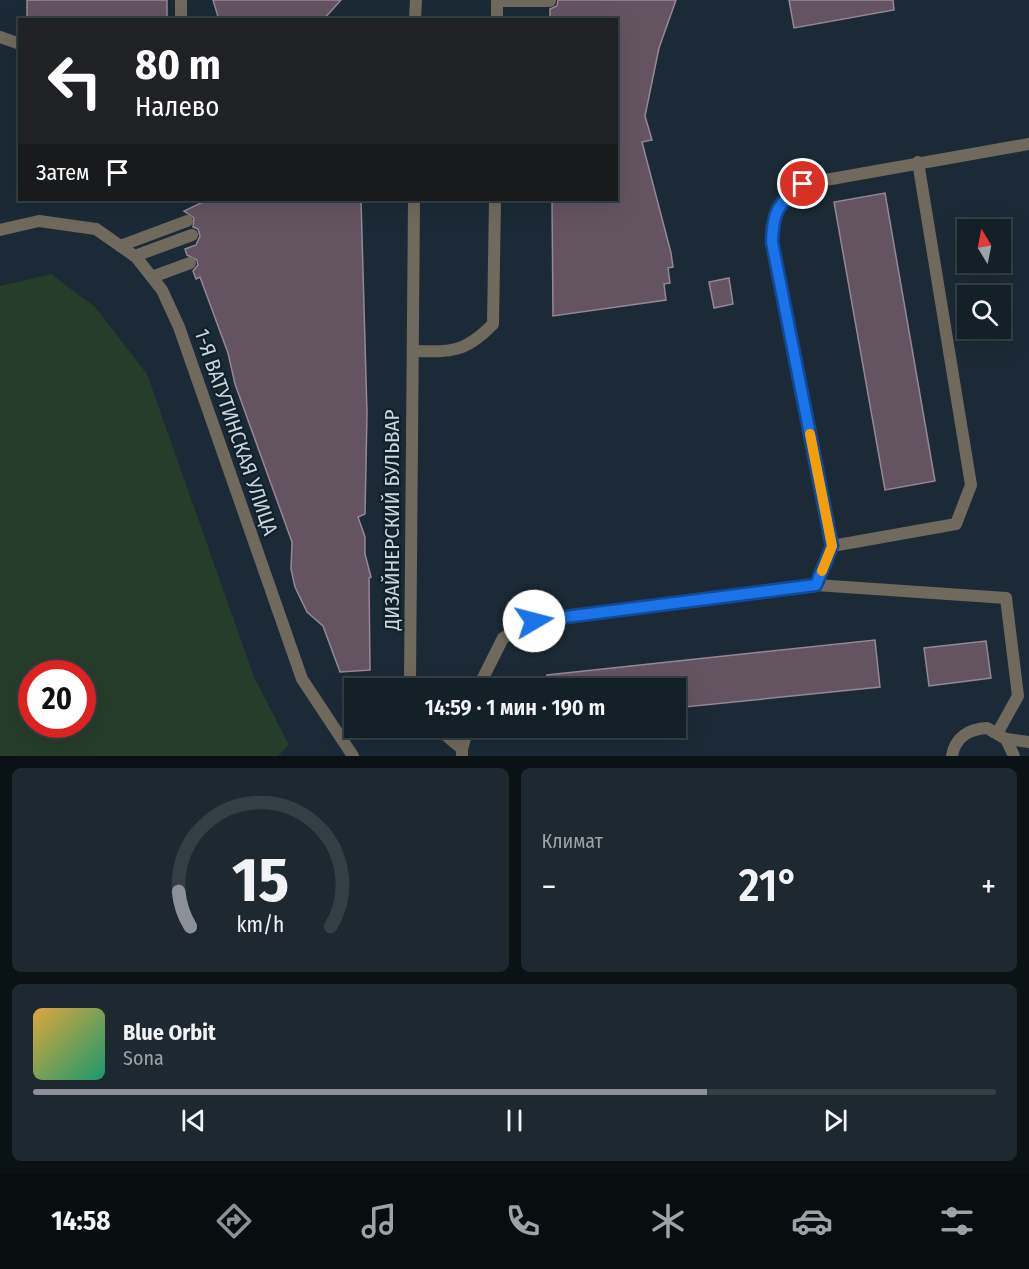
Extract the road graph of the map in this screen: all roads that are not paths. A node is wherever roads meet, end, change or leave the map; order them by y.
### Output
1 (181, 0) edge
2 (416, 0) edge
3 (497, 1) edge
4 (550, 1) edge
5 (181, 18) edge
6 (416, 18) edge
7 (497, 18) edge
8 (0, 37) edge
9 (18, 44) edge
10 (1029, 144) edge
11 (918, 162) junction
12 (414, 201) edge
13 (495, 201) edge
14 (187, 221) dead end
15 (0, 230) edge
16 (192, 235) dead end
17 (120, 246) junction
18 (135, 256) junction
19 (190, 263) dead end
20 (152, 278) junction
21 (412, 351) junction
22 (832, 546) junction
23 (816, 585) junction
24 (410, 678) edge
25 (483, 678) edge
26 (1002, 735) junction
27 (447, 738) edge
28 (1029, 742) edge
29 (462, 752) edge
30 (353, 756) edge
31 (952, 756) edge
32 (1014, 756) edge

1 - 5 street
2 - 6 street
3 - 4 street
3 - 7 street
8 - 9 street
10 - 11 street
11 - 22 street
11 - 22 street
12 - 21 street, ДИЗАЙНЕРСКИЙ БУЛЬВАР
13 - 21 street
14 - 17 street
15 - 17 street, 1-Я ВАТУТИНСКАЯ УЛИЦА
16 - 18 street
17 - 18 street, 1-Я ВАТУТИНСКАЯ УЛИЦА
18 - 20 street, 1-Я ВАТУТИНСКАЯ УЛИЦА
19 - 20 street
20 - 30 street, 1-Я ВАТУТИНСКАЯ УЛИЦА
21 - 24 street, ДИЗАЙНЕРСКИЙ БУЛЬВАР
22 - 23 street
23 - 25 street
23 - 26 street
26 - 28 street
26 - 31 street
26 - 32 street
27 - 29 street

